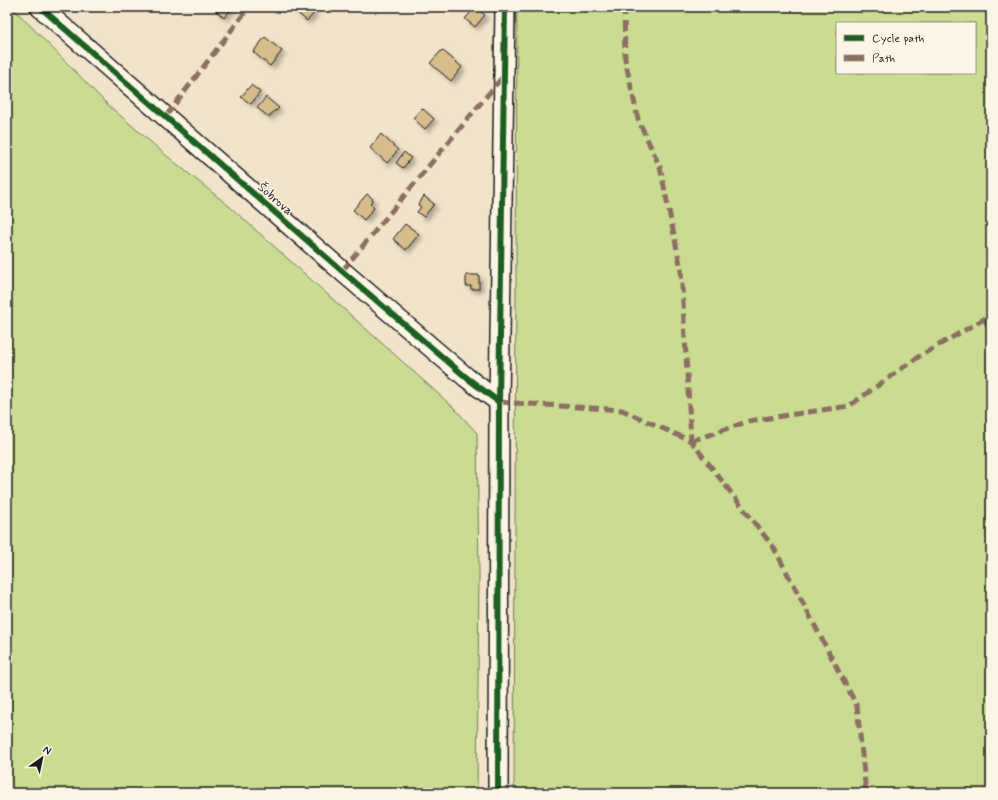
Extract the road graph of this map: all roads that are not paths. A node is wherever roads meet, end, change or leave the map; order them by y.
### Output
1 (40, 7) edge
2 (505, 7) edge
3 (499, 402) junction
4 (498, 793) edge

1 - 3 street, Šobrova
2 - 3 street
3 - 4 street

